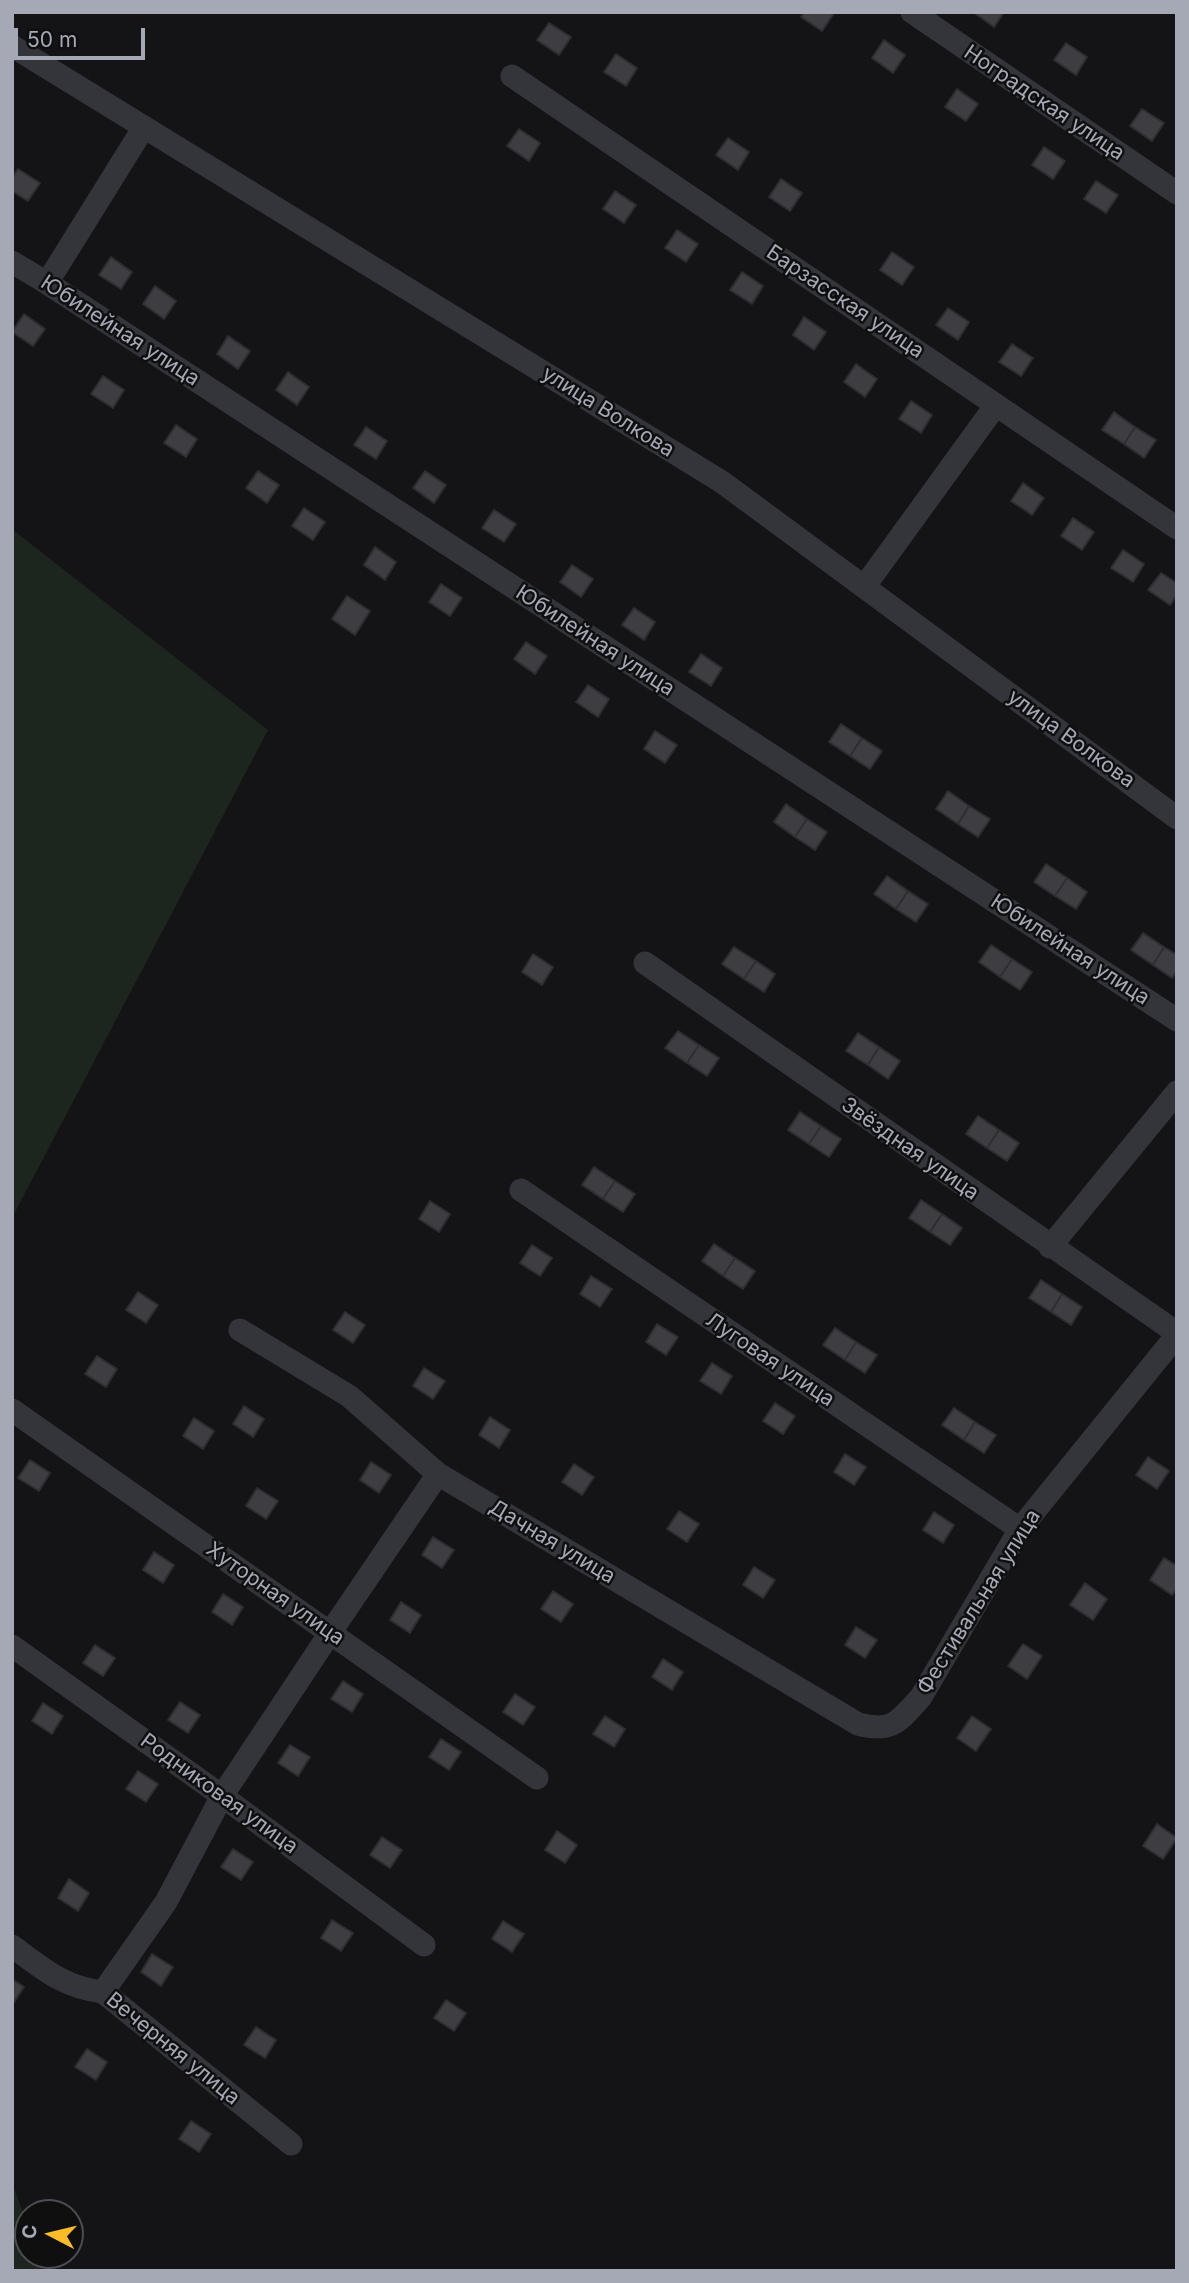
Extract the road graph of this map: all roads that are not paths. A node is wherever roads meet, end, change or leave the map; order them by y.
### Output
1 (912, 12) edge
2 (12, 46) edge
3 (512, 76) dead end
4 (144, 127) junction
5 (1177, 193) edge
6 (12, 262) edge
7 (47, 283) junction
8 (996, 405) junction
9 (1177, 528) edge
10 (864, 587) junction
11 (1177, 818) edge
12 (645, 963) dead end
13 (1177, 1020) edge
14 (1177, 1092) edge
15 (521, 1190) dead end
16 (1050, 1247) junction
17 (240, 1330) dead end
18 (1177, 1334) edge
19 (12, 1410) edge
20 (438, 1474) junction
21 (1020, 1529) junction
22 (330, 1633) junction
23 (12, 1646) edge
24 (879, 1729) joint
25 (537, 1778) dead end
26 (222, 1796) junction
27 (424, 1945) dead end
28 (12, 1946) edge
29 (103, 1992) junction
30 (291, 2144) dead end

1 - 5 street, Ноградская улица
2 - 4 street, улица Волкова
3 - 8 street, Барзасская улица
4 - 7 street
4 - 10 street, улица Волкова
6 - 7 street, Юбилейная улица
7 - 13 street, Юбилейная улица
8 - 9 street, Барзасская улица
8 - 10 street
10 - 11 street, улица Волкова
12 - 16 street, Звёздная улица
14 - 16 street
15 - 21 street, Луговая улица
16 - 18 street, Звёздная улица
17 - 20 street, Дачная улица
18 - 21 street, Фестивальная улица
19 - 22 street, Хуторная улица
20 - 22 street
20 - 24 street, Дачная улица
21 - 24 street, Фестивальная улица
22 - 25 street, Хуторная улица
22 - 26 street
23 - 26 street, Родниковая улица
26 - 27 street, Родниковая улица
26 - 29 street
28 - 29 street, Вечерняя улица
29 - 30 street, Вечерняя улица

